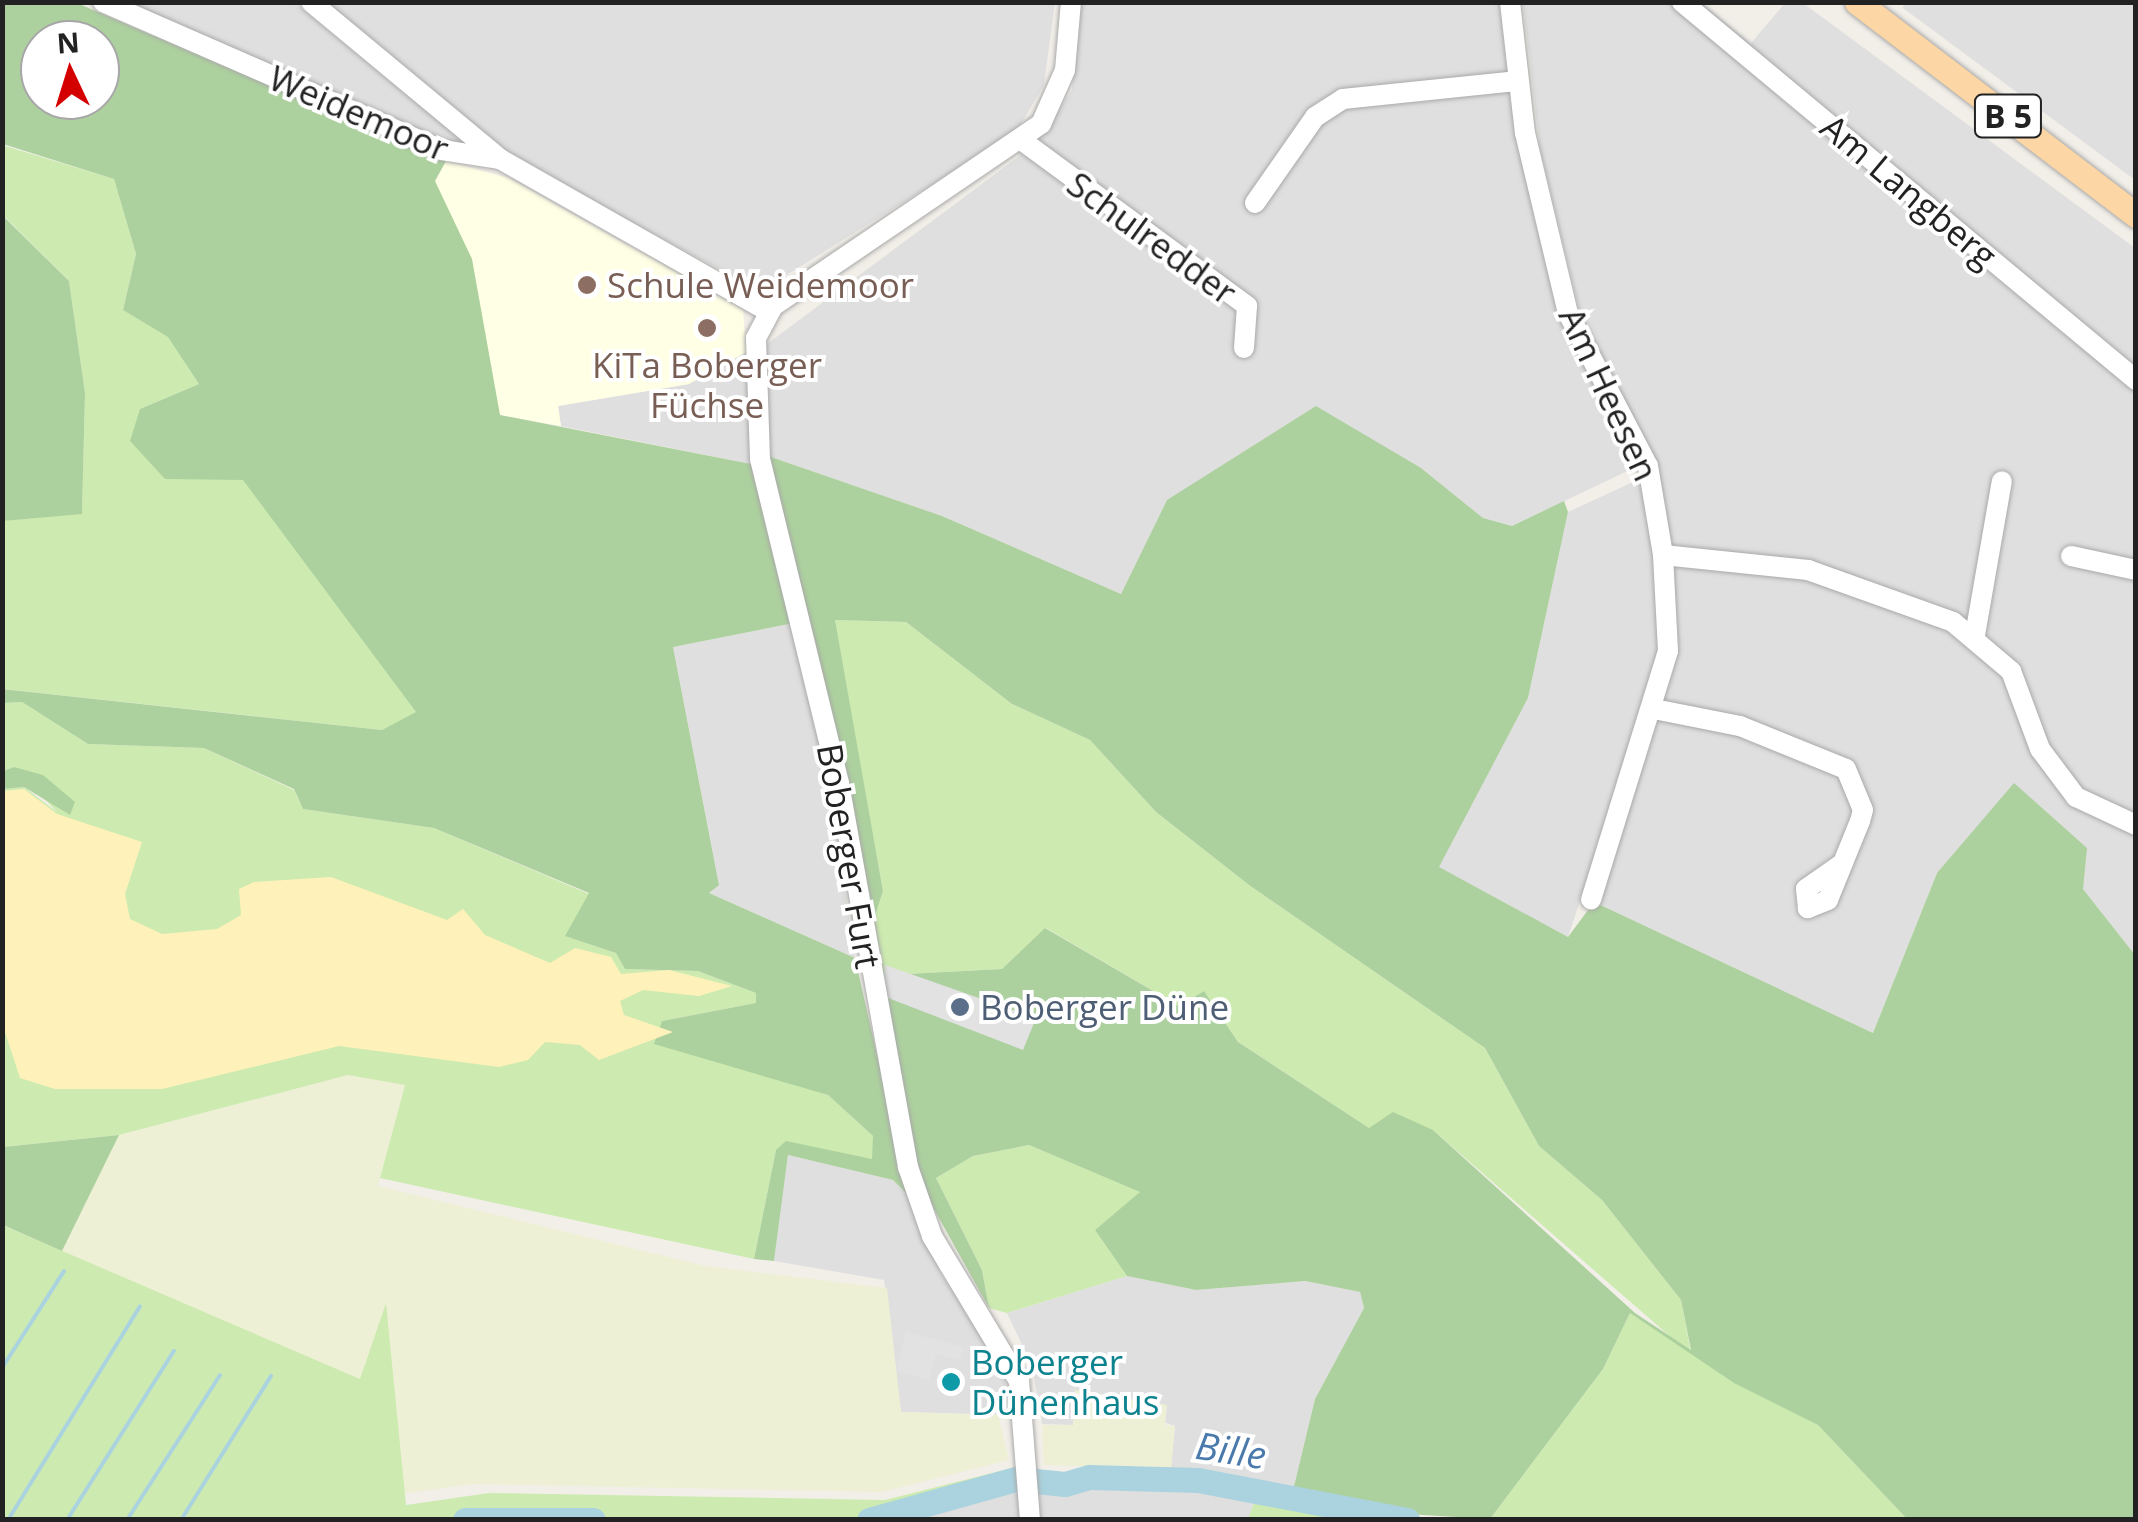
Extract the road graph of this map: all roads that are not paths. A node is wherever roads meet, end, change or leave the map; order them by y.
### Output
1 (103, 2) edge
2 (311, 2) edge
3 (1071, 2) edge
4 (1510, 2) edge
5 (1682, 2) edge
6 (1858, 2) edge
7 (1518, 82) junction
8 (1024, 142) junction
9 (500, 159) junction
10 (1255, 203) dead end
11 (2136, 215) edge
12 (768, 311) junction
13 (1244, 348) dead end
14 (2136, 380) edge
15 (2002, 481) dead end
16 (1663, 554) junction
17 (2072, 556) dead end
18 (2136, 570) edge
19 (1975, 635) junction
20 (1654, 709) junction
21 (2136, 825) edge
22 (1843, 863) dead end
23 (1591, 899) dead end
24 (1030, 1520) edge

1 - 9 street, Weidemoor
2 - 9 street
3 - 8 street
4 - 7 street, Am Heesen
5 - 14 street, Am Langberg
6 - 11 main road, B 5
7 - 10 street
7 - 16 street, Am Heesen
8 - 12 street
8 - 13 street, Schulredder
9 - 12 street, Weidemoor
12 - 24 street, Boberger Furt
15 - 19 street
16 - 19 street
16 - 20 street, Am Heesen
17 - 18 street
19 - 21 street
20 - 22 street
20 - 23 street, Am Heesen

